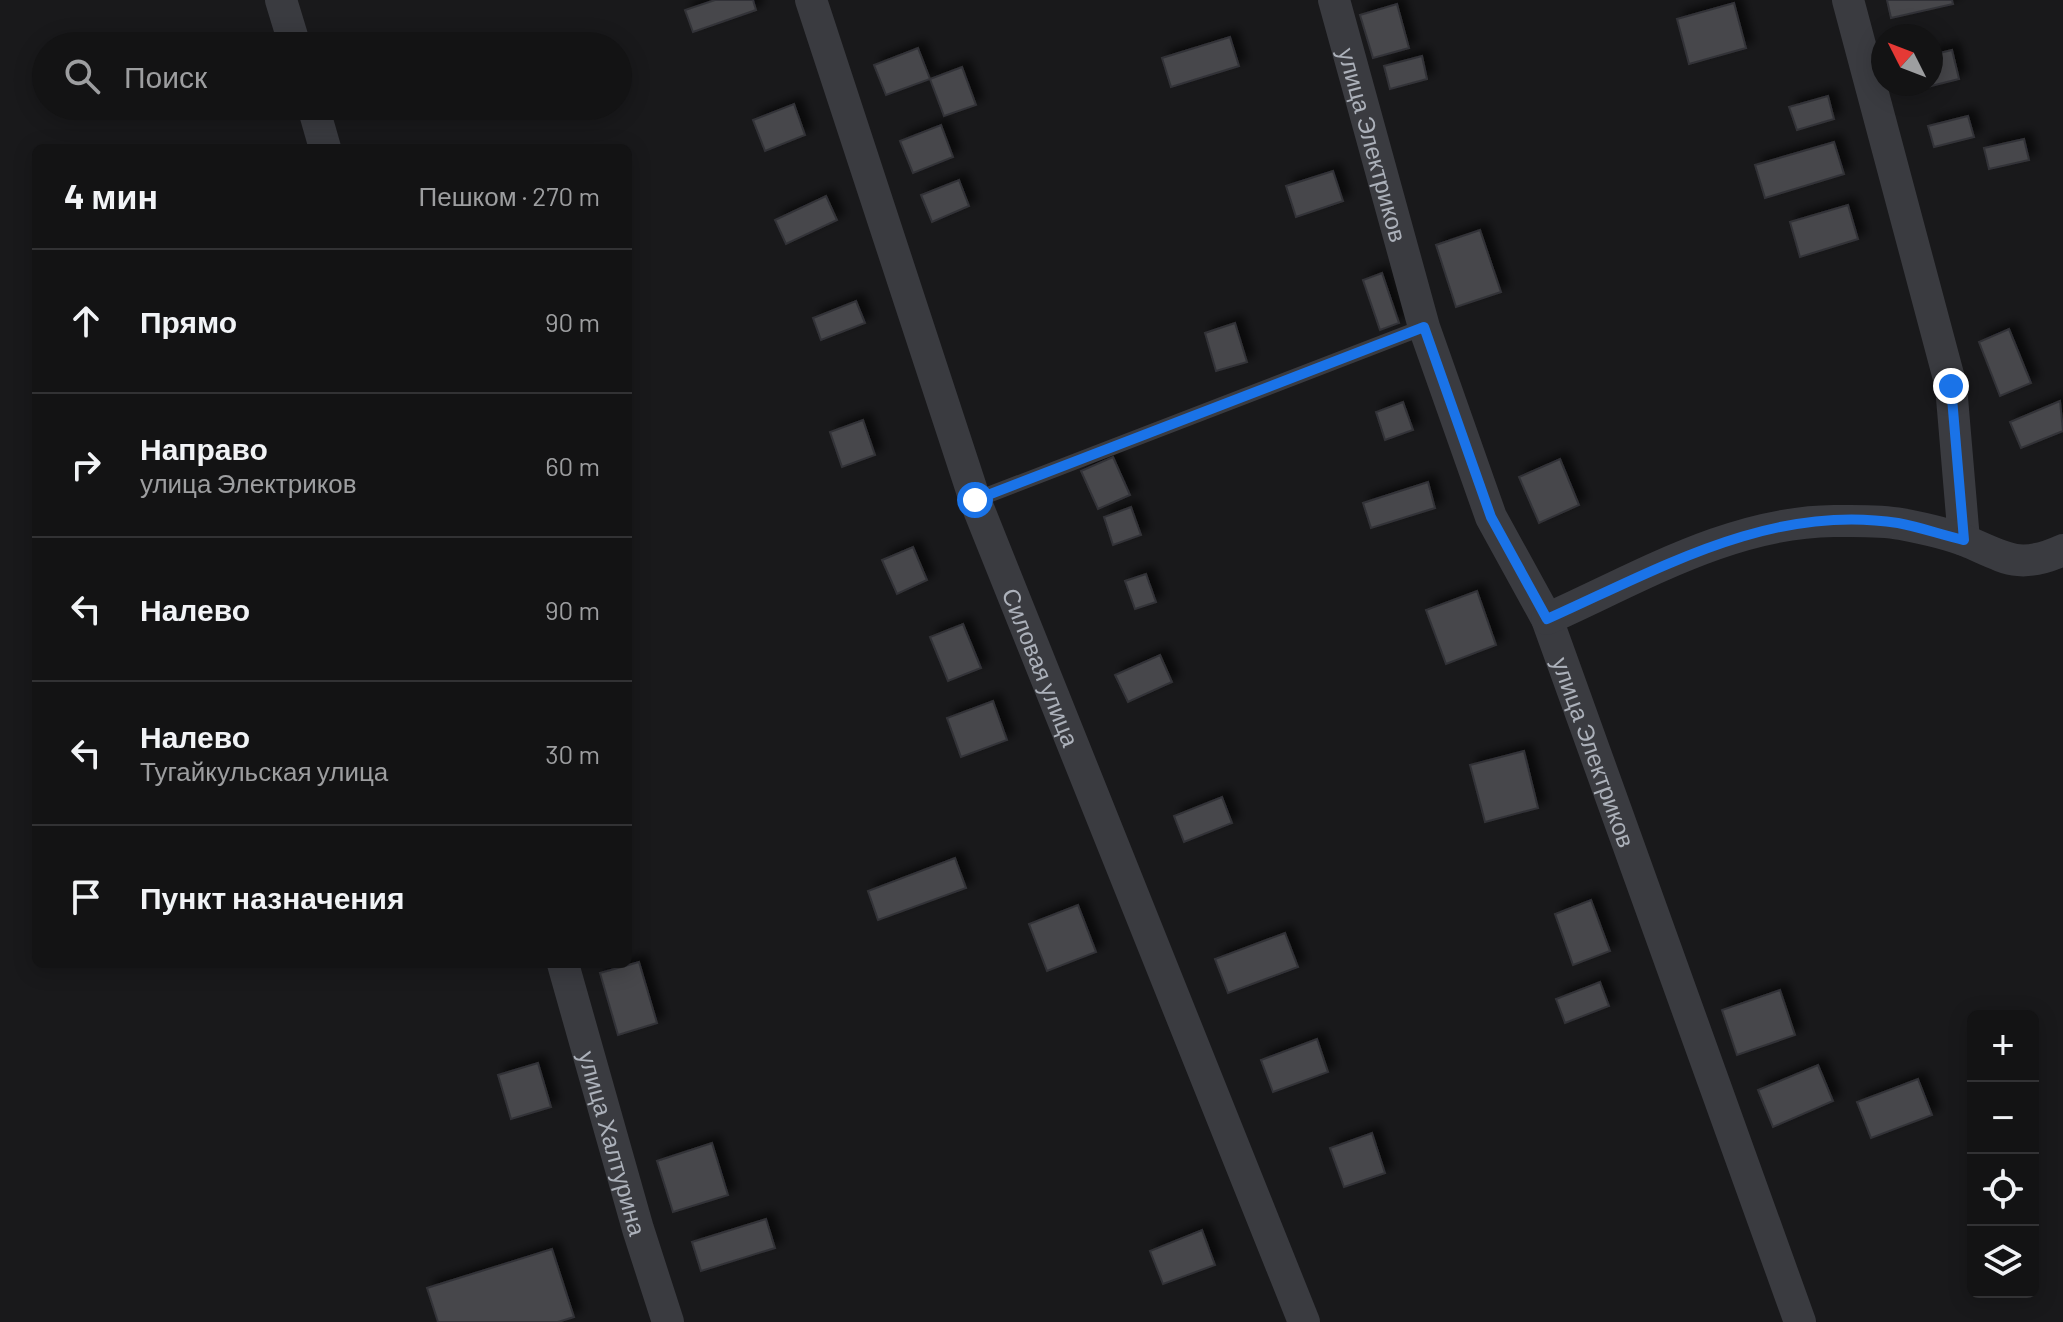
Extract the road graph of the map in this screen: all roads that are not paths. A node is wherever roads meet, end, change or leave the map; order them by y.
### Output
1 (281, 0) edge
2 (811, 0) edge
3 (1334, 0) edge
4 (1848, 0) edge
5 (291, 32) edge
6 (317, 120) edge
7 (324, 144) edge
8 (1424, 327) junction
9 (975, 500) junction
10 (1964, 540) junction
11 (2063, 550) edge
12 (1547, 619) junction
13 (564, 968) edge
14 (668, 1322) edge
15 (1304, 1322) edge
16 (1800, 1322) edge

1 - 5 street
2 - 9 street, Силовая улица
3 - 8 street, улица Электриков
4 - 10 street
6 - 7 street
8 - 9 lane
8 - 12 street, улица Электриков
9 - 15 street, Силовая улица
10 - 11 street
10 - 12 street
12 - 16 street, улица Электриков
13 - 14 street, улица Халтурина

